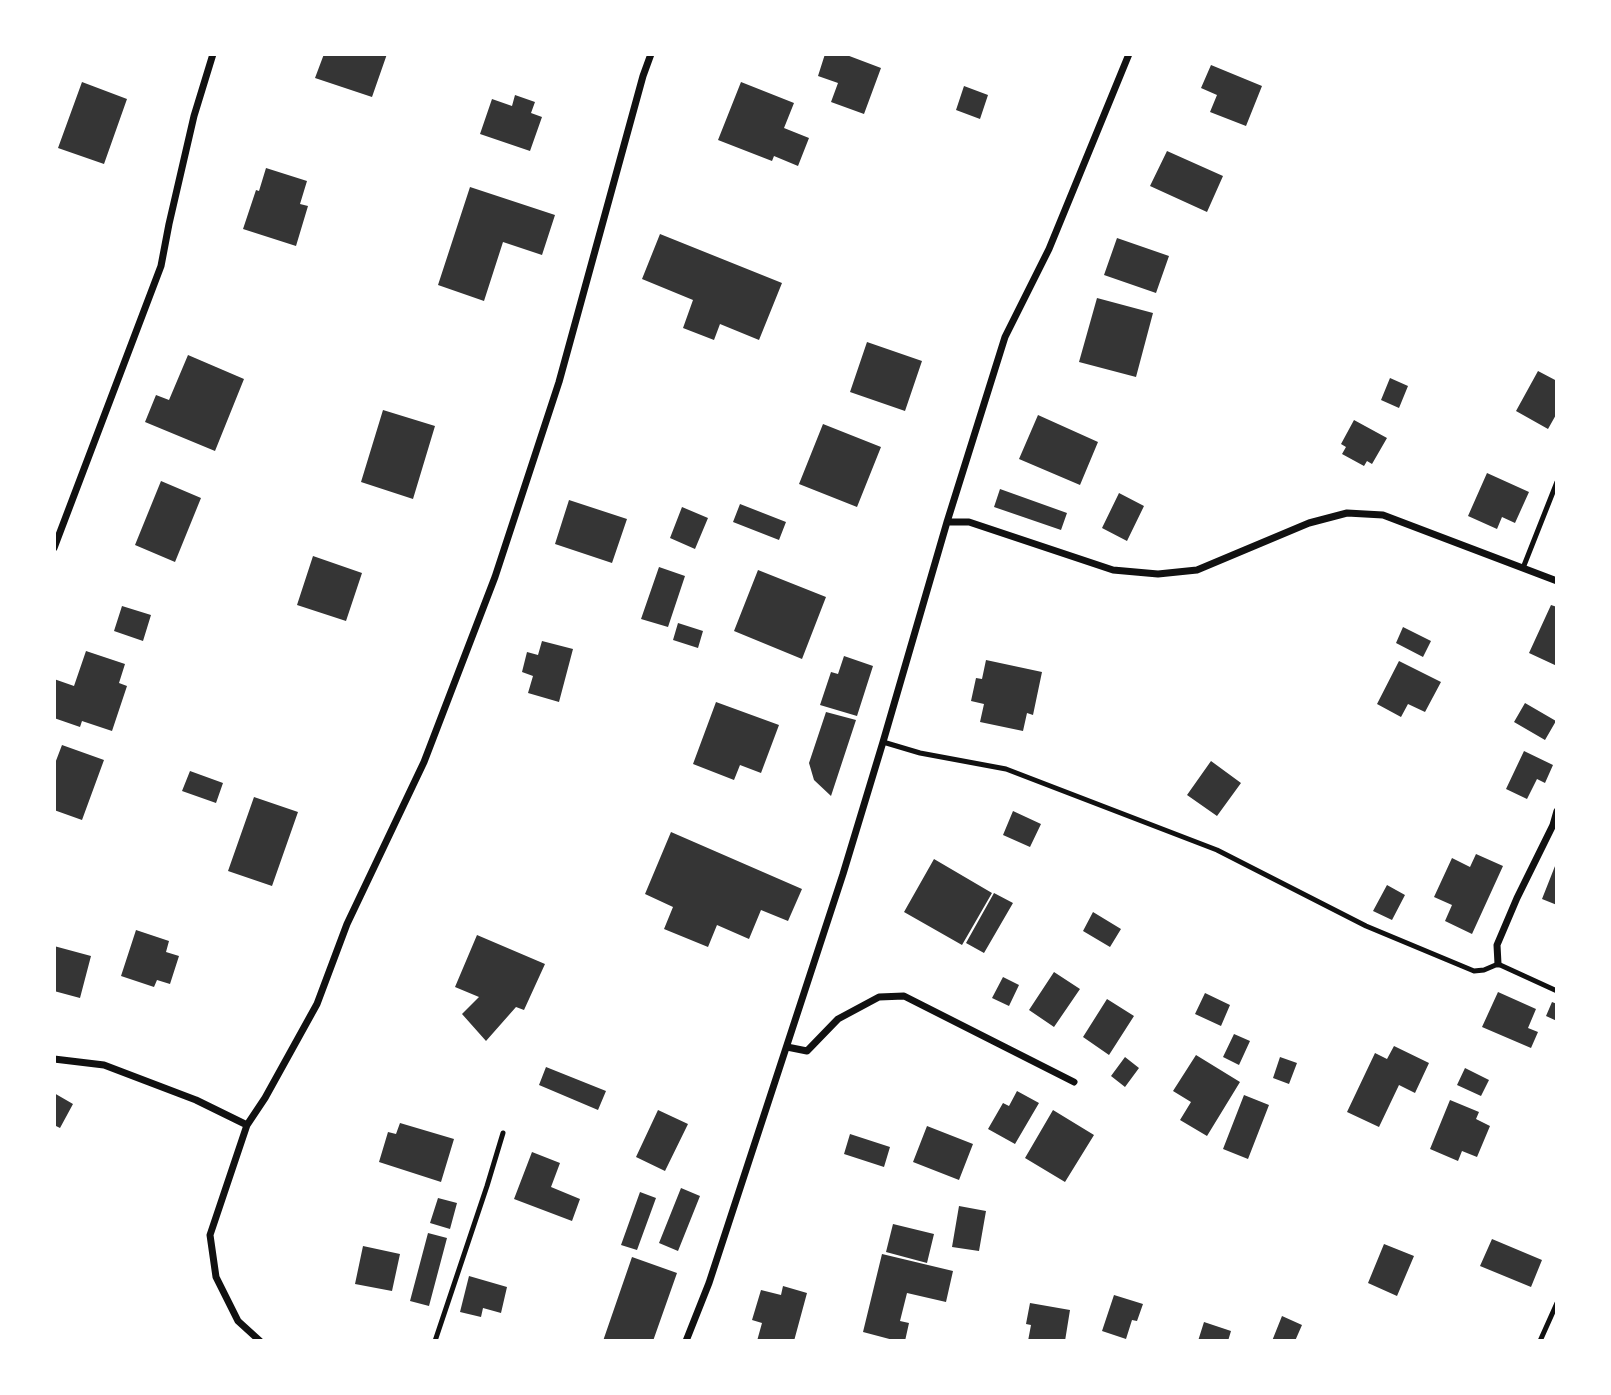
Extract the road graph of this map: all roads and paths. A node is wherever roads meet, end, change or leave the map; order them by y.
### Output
1 (213, 54) edge
2 (651, 54) edge
3 (1129, 54) edge
4 (1557, 482) edge
5 (947, 522) junction
6 (54, 548) edge
7 (1523, 568) junction
8 (1557, 581) edge
9 (883, 742) junction
10 (1557, 811) edge
11 (1498, 964) junction
12 (1557, 991) edge
13 (787, 1047) junction
14 (54, 1059) edge
15 (1074, 1082) dead end
16 (247, 1125) junction
17 (503, 1133) dead end
18 (1557, 1303) edge
19 (260, 1341) edge
20 (435, 1341) edge
21 (686, 1341) edge
22 (1539, 1341) edge

1 - 6 street
2 - 16 street
3 - 5 street
4 - 7 lane
5 - 7 street
5 - 9 street
7 - 8 street
9 - 11 lane
9 - 13 street
10 - 11 street
11 - 12 lane
13 - 15 street
13 - 21 street
14 - 16 street
16 - 19 street
17 - 20 lane
18 - 22 lane

